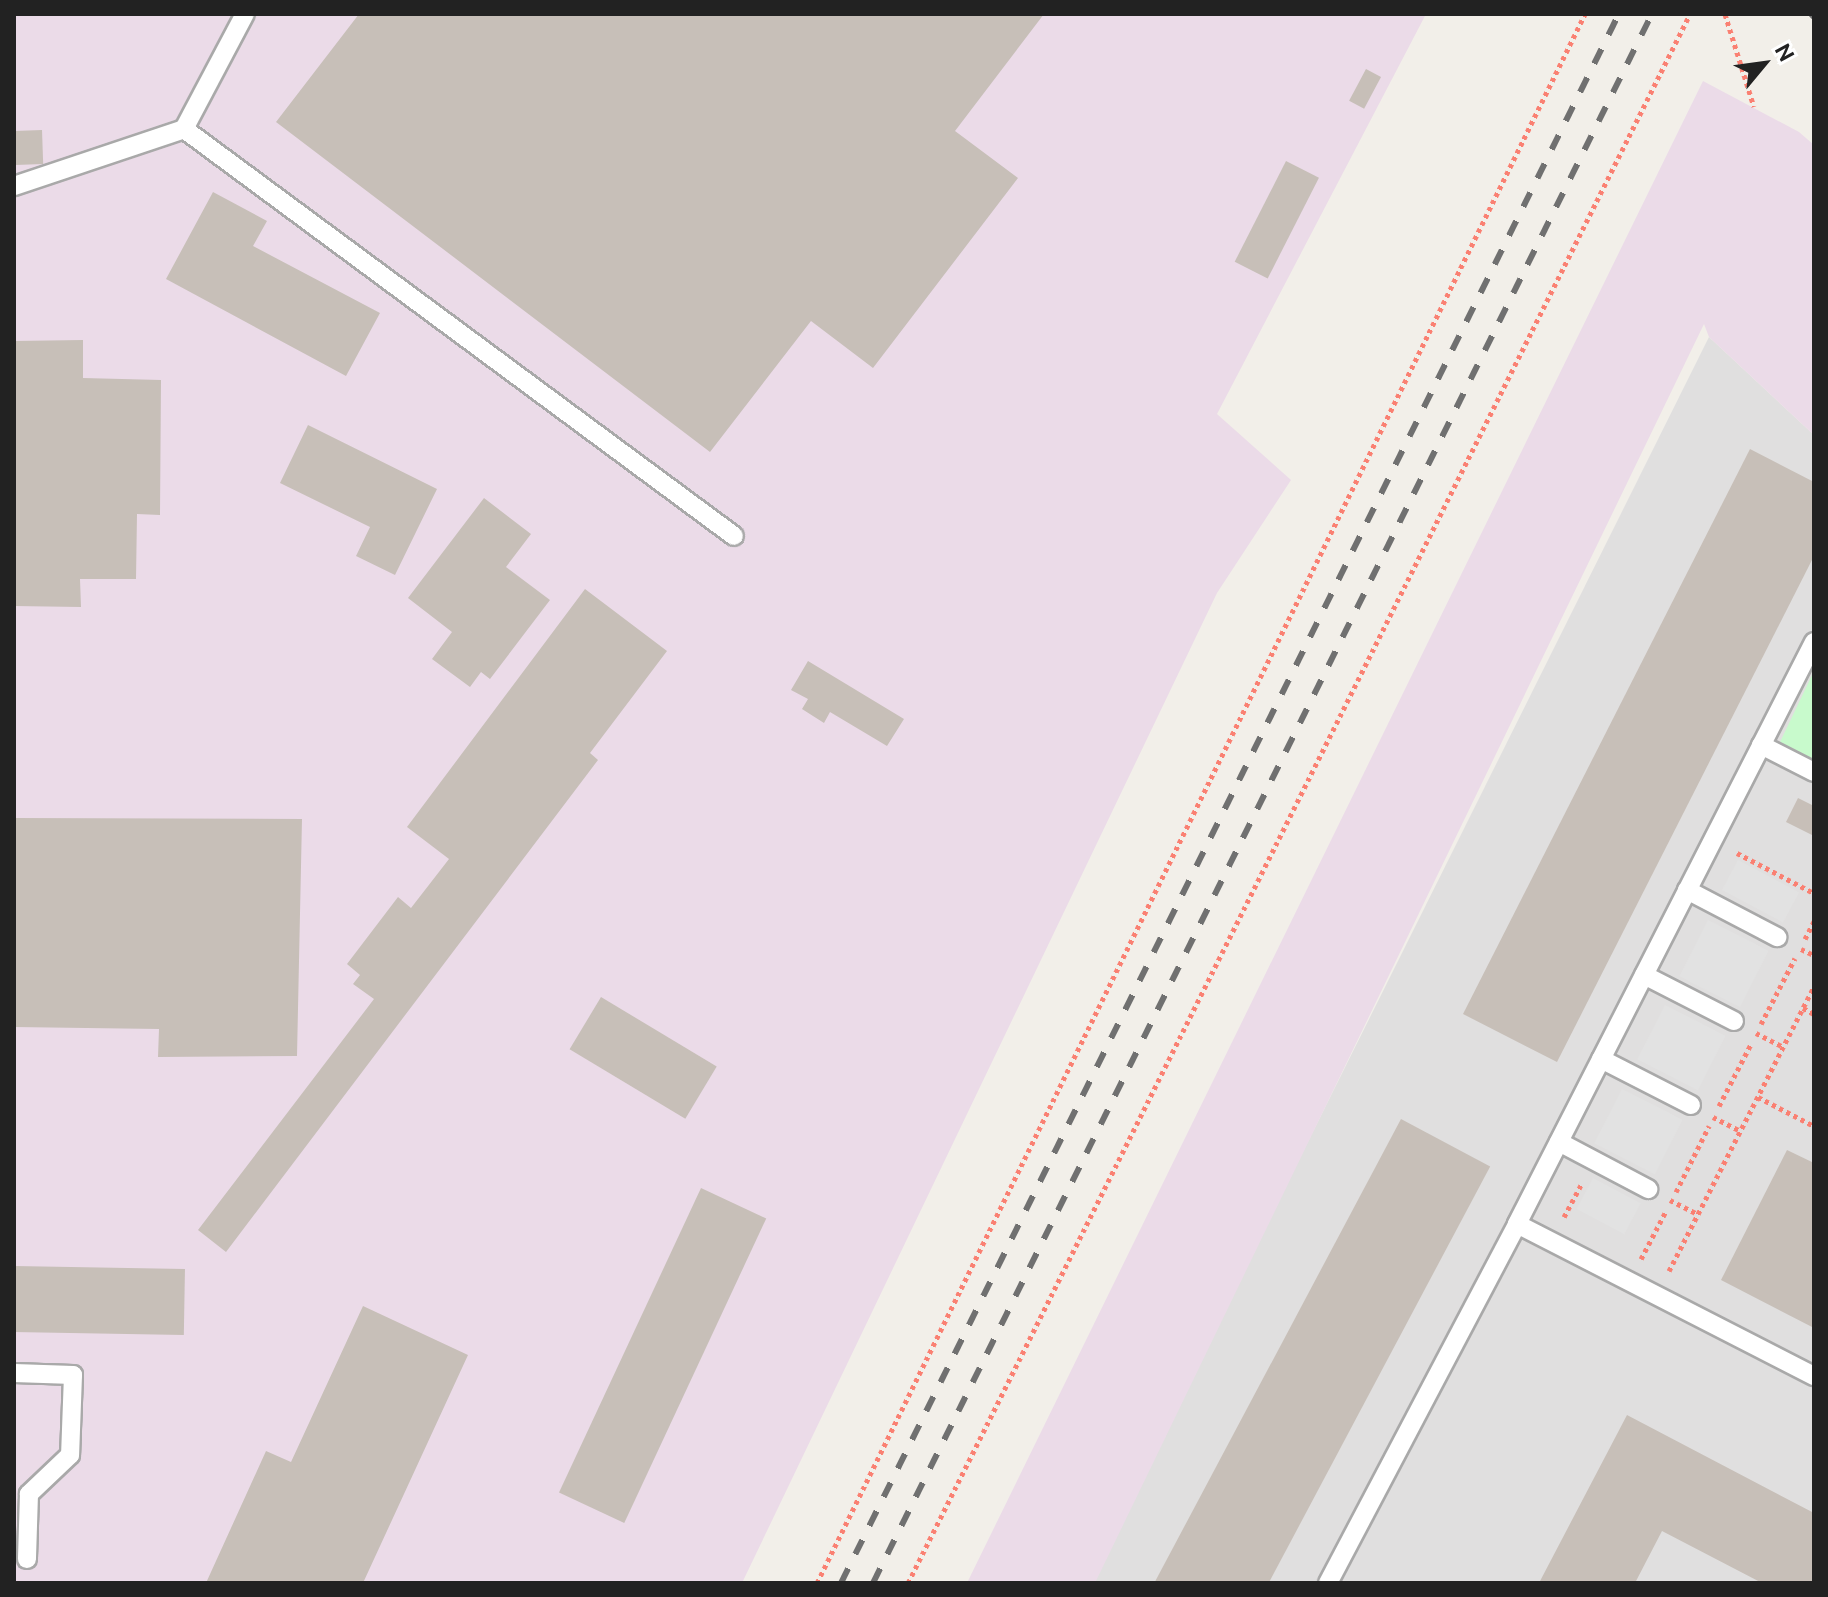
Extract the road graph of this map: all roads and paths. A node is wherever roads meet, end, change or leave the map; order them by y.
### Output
1 (245, 14) edge
2 (1585, 14) edge
3 (1690, 14) edge
4 (1725, 14) edge
5 (1754, 107) dead end
6 (184, 129) junction
7 (14, 186) edge
8 (734, 536) dead end
9 (1814, 642) edge
10 (1761, 745) junction
11 (1814, 772) edge
12 (1713, 841) junction
13 (1687, 890) junction
14 (1814, 893) edge
15 (1814, 921) edge
16 (1777, 937) dead end
17 (1644, 975) junction
18 (1814, 987) edge
19 (1803, 1008) junction
20 (1814, 1014) edge
21 (1734, 1021) dead end
22 (1601, 1059) junction
23 (1758, 1097) junction
24 (1691, 1105) dead end
25 (1814, 1126) edge
26 (1559, 1142) junction
27 (1648, 1189) dead end
28 (1517, 1224) junction
29 (1630, 1282) junction
30 (1657, 1295) junction
31 (14, 1373) edge
32 (1814, 1376) edge
33 (27, 1559) dead end
34 (817, 1583) edge
35 (908, 1583) edge
36 (1328, 1583) edge

1 - 6 lane
2 - 34 path
3 - 35 path
4 - 5 path
6 - 7 lane
6 - 8 lane
9 - 10 lane
10 - 11 lane
10 - 12 lane
12 - 13 lane
12 - 14 path
13 - 16 lane
13 - 17 lane
15 - 29 path
17 - 21 lane
17 - 22 lane
18 - 19 path
19 - 20 path
19 - 23 path
22 - 24 lane
22 - 26 lane
23 - 25 path
23 - 30 path
26 - 27 lane
26 - 28 lane
28 - 29 lane
28 - 36 lane
29 - 30 lane
30 - 32 lane
31 - 33 lane

